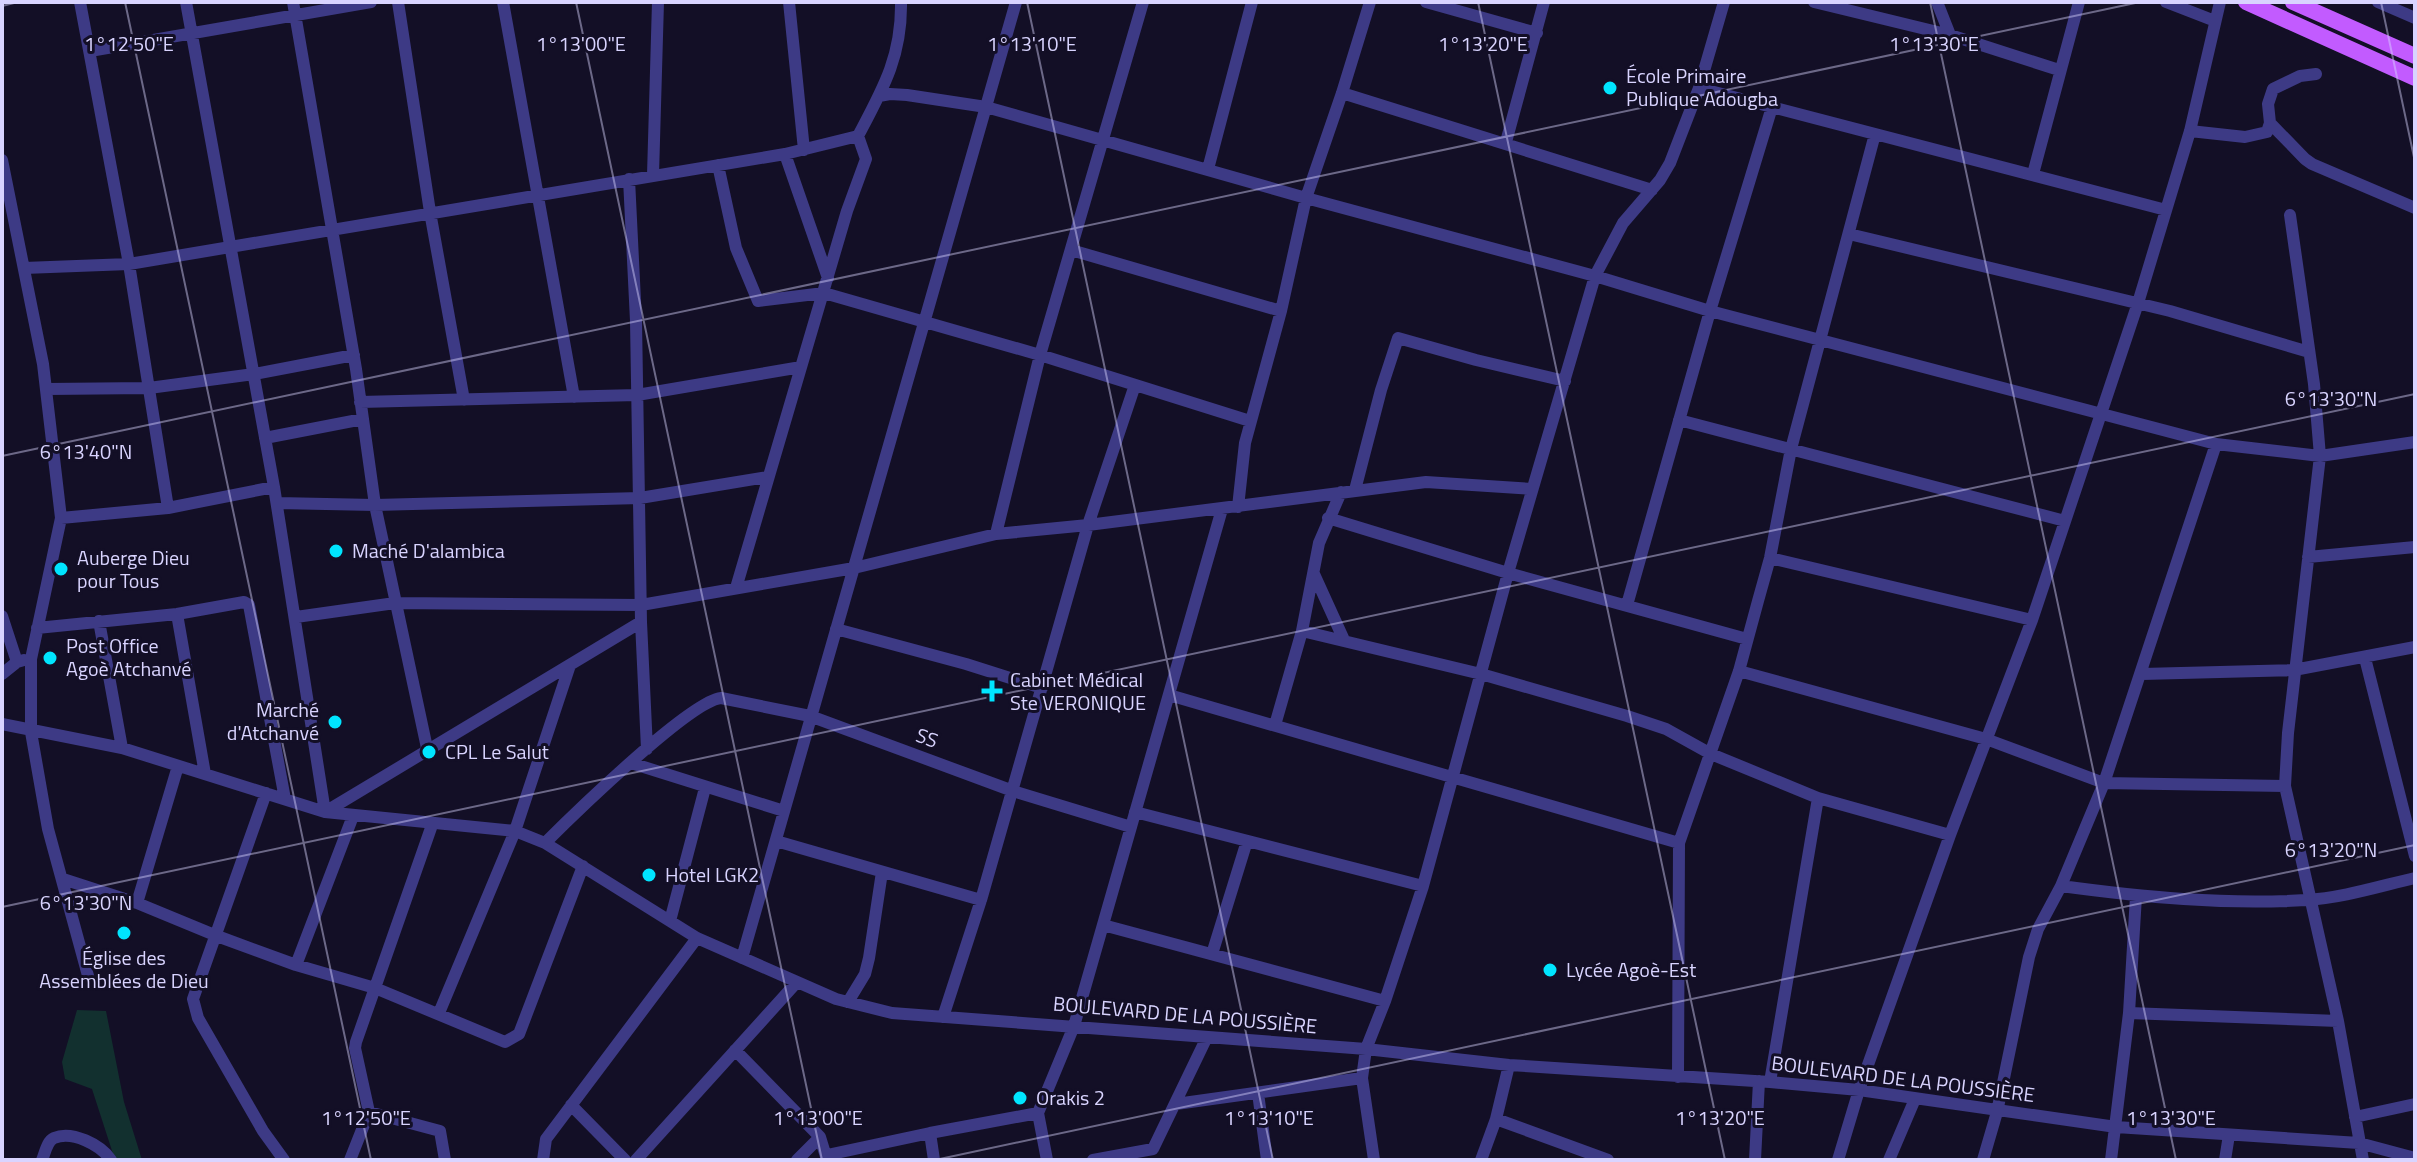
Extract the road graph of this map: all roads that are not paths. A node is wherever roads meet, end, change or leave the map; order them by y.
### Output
1 (80, 2) edge
2 (186, 2) edge
3 (371, 2) edge
4 (398, 2) edge
5 (503, 2) edge
6 (658, 2) edge
7 (789, 2) edge
8 (901, 2) edge
9 (1016, 2) edge
10 (1143, 2) edge
11 (1252, 2) edge
12 (1370, 2) edge
13 (1426, 2) edge
14 (1544, 2) edge
15 (1724, 2) edge
16 (1814, 2) edge
17 (1937, 2) edge
18 (2079, 2) edge
19 (2166, 2) edge
20 (2220, 2) edge
21 (2246, 2) edge
22 (2293, 2) edge
23 (2378, 2) edge
24 (294, 8) edge
25 (2415, 18) edge
26 (2215, 21) junction
27 (191, 32) junction
28 (1537, 33) junction
29 (1950, 35) junction
30 (90, 51) junction
31 (2415, 56) edge
32 (2059, 70) junction
33 (2316, 74) dead end
34 (2415, 78) edge
35 (1699, 88) junction
36 (1342, 93) junction
37 (879, 96) junction
38 (986, 107) junction
39 (1772, 107) junction
40 (2270, 123) junction
41 (2190, 131) junction
42 (1875, 134) junction
43 (858, 136) junction
44 (1103, 140) junction
45 (1506, 142) junction
46 (804, 150) junction
47 (785, 154) junction
48 (2, 160) edge
49 (718, 165) junction
50 (1208, 169) junction
51 (2033, 174) junction
52 (653, 175) junction
53 (629, 179) junction
54 (1652, 190) junction
55 (537, 194) junction
56 (1306, 198) junction
57 (2415, 208) edge
58 (2166, 210) junction
59 (430, 212) junction
60 (2290, 215) dead end
61 (330, 229) junction
62 (1849, 234) junction
63 (17, 238) junction
64 (2, 241) edge
65 (229, 247) junction
66 (1071, 250) junction
67 (129, 264) junction
68 (24, 268) junction
69 (1595, 276) junction
70 (828, 278) junction
71 (824, 293) junction
72 (2138, 303) junction
73 (1281, 311) junction
74 (1710, 311) junction
75 (924, 322) junction
76 (1821, 340) junction
77 (2309, 352) junction
78 (354, 355) junction
79 (1040, 355) junction
80 (801, 367) junction
81 (254, 374) junction
82 (1565, 381) junction
83 (1135, 385) junction
84 (149, 388) junction
85 (47, 389) junction
86 (637, 395) junction
87 (574, 397) junction
88 (464, 400) junction
89 (360, 402) junction
90 (2099, 414) junction
91 (363, 419) junction
92 (1679, 420) junction
93 (1250, 421) junction
94 (265, 438) junction
95 (2415, 442) edge
96 (2216, 444) junction
97 (1791, 449) junction
98 (2320, 456) junction
99 (767, 477) junction
100 (274, 487) junction
101 (1532, 489) junction
102 (1355, 490) junction
103 (1341, 492) junction
104 (640, 498) junction
105 (277, 503) junction
106 (375, 505) junction
107 (1238, 507) junction
108 (168, 508) junction
109 (1222, 509) junction
110 (61, 518) junction
111 (1328, 518) junction
112 (2065, 521) junction
113 (1088, 525) junction
114 (996, 534) junction
115 (2415, 547) edge
116 (2308, 557) junction
117 (1770, 558) junction
118 (854, 568) junction
119 (1313, 572) junction
120 (1508, 573) junction
121 (736, 588) junction
122 (395, 603) junction
123 (641, 605) junction
124 (1627, 605) junction
125 (177, 614) junction
126 (2, 616) edge
127 (296, 617) junction
128 (2032, 620) junction
129 (99, 621) junction
130 (641, 622) junction
131 (37, 628) junction
132 (836, 629) junction
133 (1302, 631) junction
134 (1747, 639) junction
135 (1344, 640) junction
136 (2415, 647) edge
137 (2365, 658) junction
138 (31, 659) junction
139 (17, 662) junction
140 (570, 665) junction
141 (2294, 670) junction
142 (1739, 671) junction
143 (2, 674) edge
144 (1481, 674) junction
145 (2142, 674) junction
146 (1042, 688) junction
147 (1169, 695) junction
148 (810, 716) junction
149 (2, 724) edge
150 (1275, 725) junction
151 (31, 732) junction
152 (1986, 739) junction
153 (122, 748) junction
154 (427, 748) junction
155 (647, 749) junction
156 (1711, 754) junction
157 (631, 763) junction
158 (178, 766) junction
159 (205, 774) junction
160 (1454, 777) junction
161 (2104, 783) junction
162 (2285, 786) junction
163 (705, 788) junction
164 (1013, 791) junction
165 (266, 793) junction
166 (1818, 798) junction
167 (285, 799) junction
168 (784, 811) junction
169 (325, 812) junction
170 (1135, 812) junction
171 (353, 816) junction
172 (432, 825) junction
173 (1131, 827) junction
174 (515, 831) junction
175 (1950, 835) junction
176 (776, 841) junction
177 (1247, 841) junction
178 (545, 843) junction
179 (1679, 843) junction
180 (2415, 856) edge
181 (583, 866) junction
182 (882, 872) junction
183 (2415, 878) edge
184 (63, 879) junction
185 (1423, 886) junction
186 (2061, 886) junction
187 (2136, 896) junction
188 (981, 900) junction
189 (2309, 900) junction
190 (137, 903) junction
191 (670, 921) junction
192 (1103, 925) junction
193 (217, 936) junction
194 (697, 938) junction
195 (1212, 954) junction
196 (742, 958) junction
197 (296, 965) junction
198 (797, 982) junction
199 (90, 983) dead end
200 (375, 988) junction
201 (1385, 1001) junction
202 (848, 1002) junction
203 (439, 1013) junction
204 (2129, 1013) junction
205 (943, 1017) junction
206 (2338, 1021) junction
207 (1074, 1026) junction
208 (1207, 1037) junction
209 (1366, 1049) junction
210 (735, 1050) junction
211 (1509, 1065) junction
212 (1678, 1077) junction
213 (1362, 1078) junction
214 (1765, 1082) junction
215 (1859, 1090) junction
216 (1258, 1093) junction
217 (1915, 1099) junction
218 (1176, 1104) junction
219 (2415, 1104) edge
220 (571, 1105) junction
221 (369, 1112) junction
222 (1997, 1112) junction
223 (1038, 1113) junction
224 (2355, 1117) junction
225 (1496, 1119) junction
226 (2116, 1127) junction
227 (930, 1133) junction
228 (2229, 1135) junction
229 (820, 1137) junction
230 (2359, 1143) junction
231 (1154, 1154) edge
232 (827, 1157) edge
233 (2415, 1158) edge
234 (42, 1160) edge
235 (111, 1160) edge
236 (284, 1160) edge
237 (350, 1160) edge
238 (445, 1160) edge
239 (543, 1160) edge
240 (625, 1160) edge
241 (636, 1160) edge
242 (797, 1160) edge
243 (934, 1160) edge
244 (1047, 1160) edge
245 (1093, 1160) edge
246 (1267, 1160) edge
247 (1374, 1160) edge
248 (1481, 1160) edge
249 (1608, 1160) edge
250 (1755, 1160) edge
251 (1838, 1160) edge
252 (1889, 1160) edge
253 (1983, 1160) edge
254 (2111, 1160) edge
255 (2225, 1160) edge
256 (2363, 1160) edge

1 - 30 street
2 - 27 street
3 - 24 street
4 - 59 street
5 - 55 street
6 - 52 street
7 - 46 street
8 - 37 street
9 - 38 street
10 - 44 street
11 - 50 street
12 - 36 street
13 - 28 street
14 - 28 street
15 - 35 street
16 - 29 street
17 - 29 street
18 - 32 street
19 - 26 street
20 - 26 street
21 - 34 main road
22 - 31 main road
23 - 25 street
24 - 27 street
24 - 61 street
26 - 41 street
27 - 30 street
27 - 65 street
28 - 45 street
29 - 32 street
30 - 67 street
32 - 51 street
33 - 40 street
35 - 39 street
35 - 54 street
36 - 45 street
36 - 56 street
37 - 38 street
37 - 43 street
38 - 44 street
38 - 75 street
39 - 42 street
39 - 74 street
40 - 41 street
40 - 57 street
41 - 58 street
42 - 51 street
42 - 62 street
43 - 46 street
43 - 70 street
44 - 50 street
44 - 66 street
45 - 54 street
46 - 47 street
47 - 49 street
47 - 70 street
48 - 63 street
49 - 52 street
49 - 71 street
50 - 56 street
51 - 58 street
52 - 53 street
53 - 55 street
53 - 86 street
54 - 69 street
55 - 59 street
55 - 87 street
56 - 69 street
56 - 73 street
58 - 72 street
59 - 61 street
59 - 88 street
60 - 77 street
61 - 65 street
61 - 78 street
62 - 72 street
62 - 76 street
63 - 64 street
63 - 68 street
65 - 67 street
65 - 81 street
66 - 73 street
66 - 79 street
67 - 68 street
67 - 84 street
68 - 85 street
69 - 74 street
69 - 82 street
70 - 71 street
71 - 75 street
71 - 80 street
72 - 77 street
72 - 90 street
73 - 93 street
74 - 76 street
74 - 92 street
75 - 79 street
75 - 118 street
76 - 90 street
76 - 97 street
77 - 98 street
78 - 81 street
78 - 89 street
79 - 83 street
79 - 114 street
80 - 86 street
80 - 99 street
81 - 84 street
81 - 94 street
82 - 101 street
82 - 102 street
83 - 93 street
83 - 113 street
84 - 85 street
84 - 108 street
85 - 110 street
86 - 87 street
86 - 104 street
87 - 88 street
88 - 89 street
89 - 91 street
90 - 96 street
90 - 112 street
91 - 94 street
91 - 106 street
92 - 97 street
92 - 124 street
93 - 107 street
94 - 100 street
95 - 98 street
96 - 98 street
96 - 145 street
97 - 112 street
97 - 117 street
98 - 116 street
99 - 104 street
99 - 121 street
100 - 105 street
100 - 108 street
101 - 102 street
101 - 120 street
102 - 103 street
103 - 107 street
103 - 111 street
104 - 106 street
104 - 123 street
105 - 106 street
105 - 127 street
106 - 122 street
107 - 109 street
108 - 110 street
109 - 113 street
109 - 147 street
110 - 131 street
111 - 119 street
111 - 120 street
112 - 128 street
113 - 114 street
113 - 146 street
114 - 118 street
115 - 116 street
116 - 141 street
117 - 128 street
117 - 134 street
118 - 121 street
118 - 132 street
119 - 133 street
119 - 135 street
120 - 124 street
120 - 144 street
121 - 123 street
122 - 123 street
122 - 127 street
122 - 154 street
123 - 130 street
124 - 134 street
125 - 129 street
125 - 159 street
125 - 167 street
126 - 139 street
127 - 169 street
128 - 152 street
129 - 131 street
129 - 153 street
130 - 140 street
130 - 155 street
131 - 138 street
132 - 146 street
132 - 148 street
133 - 135 street
133 - 150 street
134 - 142 street
135 - 144 street
136 - 137 street
137 - 141 street
137 - 180 street
138 - 139 street
138 - 151 street
139 - 143 street
140 - 154 street
140 - 174 street
141 - 145 street
141 - 162 street
142 - 152 street
142 - 156 street
144 - 156 street
144 - 160 street
145 - 161 street
146 - 164 street
147 - 150 street
147 - 170 street
148 - 155 street, SS
148 - 164 street, SS
148 - 168 street
149 - 151 street, BOULEVARD DE LA POUSSIÈRE
150 - 160 street
151 - 153 street, BOULEVARD DE LA POUSSIÈRE
151 - 184 street
152 - 161 street
152 - 175 street
153 - 158 street, BOULEVARD DE LA POUSSIÈRE
154 - 169 street
155 - 157 street
156 - 166 street
156 - 179 street
157 - 163 street
157 - 178 street
158 - 159 street, BOULEVARD DE LA POUSSIÈRE
158 - 190 street
159 - 165 street, BOULEVARD DE LA POUSSIÈRE
160 - 179 street
160 - 185 street
161 - 162 street
161 - 186 street
162 - 189 street
163 - 168 street
163 - 191 street
164 - 173 street, SS
164 - 188 street
165 - 167 street, BOULEVARD DE LA POUSSIÈRE
165 - 193 street
166 - 175 street
166 - 214 street
167 - 169 street, BOULEVARD DE LA POUSSIÈRE
168 - 176 street
169 - 171 street, BOULEVARD DE LA POUSSIÈRE
170 - 173 street
170 - 177 street
171 - 172 street, BOULEVARD DE LA POUSSIÈRE
171 - 197 street
172 - 174 street, BOULEVARD DE LA POUSSIÈRE
172 - 200 street
173 - 192 street
174 - 178 street, BOULEVARD DE LA POUSSIÈRE
174 - 203 street
175 - 215 street
176 - 182 street
176 - 196 street
177 - 185 street
177 - 195 street
178 - 181 street, BOULEVARD DE LA POUSSIÈRE
179 - 212 street
181 - 191 street, BOULEVARD DE LA POUSSIÈRE
181 - 203 street
182 - 188 street
182 - 202 street
183 - 189 street
184 - 190 street
184 - 199 street
185 - 201 street
186 - 187 street
186 - 222 street
187 - 189 street
187 - 204 street
188 - 205 street
189 - 206 street
190 - 193 street
191 - 194 street, BOULEVARD DE LA POUSSIÈRE
192 - 195 street
192 - 207 street
193 - 197 street
193 - 236 street
194 - 196 street, BOULEVARD DE LA POUSSIÈRE
194 - 220 street
195 - 201 street
196 - 198 street, BOULEVARD DE LA POUSSIÈRE
197 - 200 street
198 - 202 street, BOULEVARD DE LA POUSSIÈRE
198 - 210 street
200 - 203 street
200 - 221 street
201 - 209 street
202 - 205 street, BOULEVARD DE LA POUSSIÈRE
204 - 206 street
204 - 226 street
205 - 207 street, BOULEVARD DE LA POUSSIÈRE
206 - 224 street
207 - 208 street, BOULEVARD DE LA POUSSIÈRE
207 - 223 street
208 - 209 street, BOULEVARD DE LA POUSSIÈRE
208 - 218 street
209 - 211 street, BOULEVARD DE LA POUSSIÈRE
209 - 213 street
210 - 229 street
210 - 241 street
211 - 212 street, BOULEVARD DE LA POUSSIÈRE
211 - 225 street
212 - 214 street, BOULEVARD DE LA POUSSIÈRE
213 - 216 street
213 - 247 street
214 - 215 street, BOULEVARD DE LA POUSSIÈRE
214 - 250 street
215 - 217 street, BOULEVARD DE LA POUSSIÈRE
215 - 251 street
216 - 218 street
216 - 246 street
217 - 222 street, BOULEVARD DE LA POUSSIÈRE
217 - 252 street
218 - 231 street
219 - 224 street
220 - 239 street
220 - 240 street
221 - 237 street
221 - 238 street
222 - 226 street, BOULEVARD DE LA POUSSIÈRE
222 - 253 street
223 - 227 street
223 - 244 street
224 - 230 street
225 - 248 street
225 - 249 street
226 - 228 street, BOULEVARD DE LA POUSSIÈRE
226 - 254 street
227 - 232 street
227 - 243 street
228 - 230 street, BOULEVARD DE LA POUSSIÈRE
228 - 255 street
229 - 232 street
229 - 242 street
230 - 233 street, BOULEVARD DE LA POUSSIÈRE
230 - 256 street
231 - 245 street
234 - 235 street

